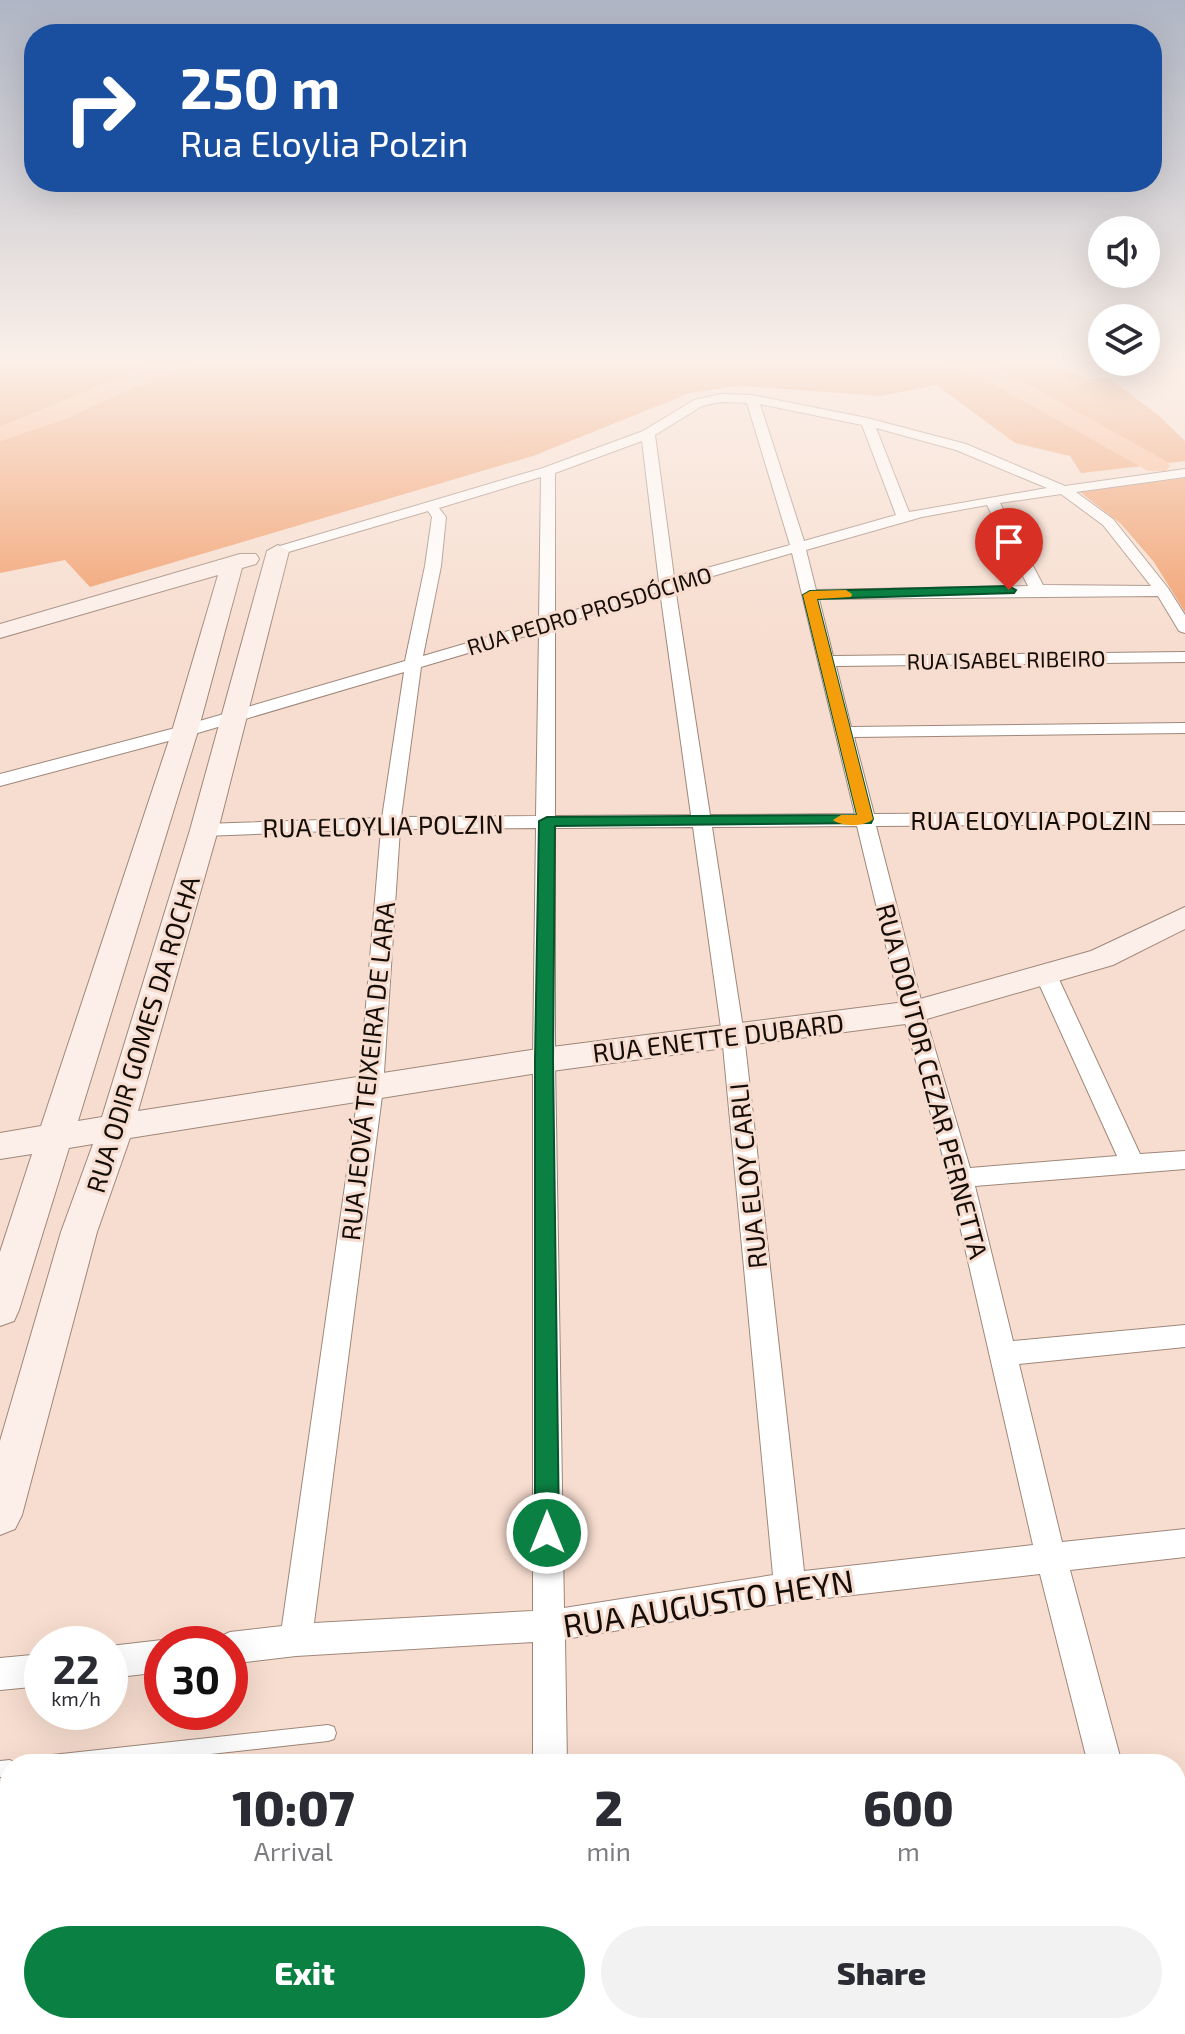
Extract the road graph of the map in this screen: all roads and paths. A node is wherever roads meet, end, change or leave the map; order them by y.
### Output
1 (597, 453) edge
2 (650, 453) edge
3 (769, 453) edge
4 (879, 453) edge
5 (975, 453) edge
6 (548, 471) junction
7 (1185, 473) edge
8 (1064, 490) junction
9 (991, 500) junction
10 (431, 506) junction
11 (904, 517) junction
12 (798, 547) junction
13 (278, 551) junction
14 (232, 564) junction
15 (667, 584) junction
16 (1038, 590) junction
17 (1163, 591) junction
18 (810, 595) junction
19 (549, 624) junction
20 (1185, 628) edge
21 (0, 631) edge
22 (1185, 657) edge
23 (826, 661) junction
24 (413, 664) junction
25 (232, 717) junction
26 (1185, 728) edge
27 (185, 731) junction
28 (844, 732) junction
29 (0, 780) edge
30 (1185, 818) edge
31 (866, 819) junction
32 (547, 821) junction
33 (701, 821) junction
34 (391, 823) junction
35 (204, 830) junction
36 (1184, 921) edge
37 (1046, 975) junction
38 (913, 1012) junction
39 (733, 1035) junction
40 (544, 1060) junction
41 (371, 1088) junction
42 (116, 1129) junction
43 (56, 1139) junction
44 (0, 1146) edge
45 (1185, 1160) edge
46 (1133, 1165) junction
47 (961, 1178) junction
48 (0, 1310) edge
49 (1185, 1336) edge
50 (1001, 1354) junction
51 (0, 1515) edge
52 (1185, 1543) edge
53 (1051, 1558) junction
54 (790, 1587) junction
55 (548, 1626) junction
56 (296, 1640) junction
57 (248, 1646) edge
58 (24, 1672) edge
59 (0, 1674) edge
60 (328, 1733) dead end
61 (135, 1754) edge
62 (550, 1754) edge
63 (1102, 1754) edge

1 - 6 street
2 - 15 street, RUA ELOY CARLI
3 - 12 street, RUA DOUTOR CEZAR PERNETTA
4 - 11 street
5 - 8 street
6 - 10 street
6 - 19 street
7 - 8 street, RUA PEDRO PROSDÓCIMO
8 - 9 street, RUA PEDRO PROSDÓCIMO
8 - 17 street
9 - 11 street, RUA PEDRO PROSDÓCIMO
9 - 16 street
10 - 13 street
10 - 24 street, RUA JEOVÁ TEIXEIRA DE LARA
11 - 12 street, RUA PEDRO PROSDÓCIMO
12 - 15 street, RUA PEDRO PROSDÓCIMO
12 - 18 street, RUA DOUTOR CEZAR PERNETTA
13 - 14 street
13 - 25 street, RUA ODIR GOMES DA ROCHA
14 - 21 street
14 - 27 street, RUA ODIR GOMES DA ROCHA
15 - 19 street, RUA PEDRO PROSDÓCIMO
15 - 33 street, RUA ELOY CARLI
16 - 17 street
16 - 18 street
17 - 20 street
18 - 23 street, RUA DOUTOR CEZAR PERNETTA
19 - 24 street, RUA PEDRO PROSDÓCIMO
19 - 32 street
22 - 23 street, RUA ISABEL RIBEIRO
23 - 28 street, RUA DOUTOR CEZAR PERNETTA
24 - 25 street, RUA PEDRO PROSDÓCIMO
24 - 34 street, RUA JEOVÁ TEIXEIRA DE LARA
25 - 27 street, RUA PEDRO PROSDÓCIMO
25 - 35 street, RUA ODIR GOMES DA ROCHA
26 - 28 street
27 - 29 street, RUA PEDRO PROSDÓCIMO
27 - 43 street, RUA ODIR GOMES DA ROCHA
28 - 31 street, RUA DOUTOR CEZAR PERNETTA
30 - 31 street, RUA ELOYLIA POLZIN
31 - 33 street, RUA ELOYLIA POLZIN
31 - 38 street, RUA DOUTOR CEZAR PERNETTA
32 - 33 street, RUA ELOYLIA POLZIN
32 - 34 street, RUA ELOYLIA POLZIN
32 - 40 street
33 - 39 street, RUA ELOY CARLI
34 - 35 street, RUA ELOYLIA POLZIN
34 - 41 street, RUA JEOVÁ TEIXEIRA DE LARA
35 - 42 street, RUA ODIR GOMES DA ROCHA
36 - 37 street, RUA ENETTE DUBARD
37 - 38 street, RUA ENETTE DUBARD
37 - 46 street
38 - 39 street, RUA ENETTE DUBARD
38 - 47 street, RUA DOUTOR CEZAR PERNETTA
39 - 40 street, RUA ENETTE DUBARD
39 - 54 street, RUA ELOY CARLI
40 - 41 street, RUA ENETTE DUBARD
40 - 55 street
41 - 42 street, RUA ENETTE DUBARD
41 - 56 street, RUA JEOVÁ TEIXEIRA DE LARA
42 - 43 street, RUA ENETTE DUBARD
42 - 51 street, RUA ODIR GOMES DA ROCHA
43 - 44 street, RUA ENETTE DUBARD
43 - 48 street, RUA ODIR GOMES DA ROCHA
45 - 46 street
46 - 47 street
47 - 50 street, RUA DOUTOR CEZAR PERNETTA
49 - 50 street
50 - 53 street, RUA DOUTOR CEZAR PERNETTA
52 - 53 street, RUA AUGUSTO HEYN
53 - 54 street, RUA AUGUSTO HEYN
53 - 63 street, RUA DOUTOR CEZAR PERNETTA
54 - 55 street, RUA AUGUSTO HEYN
55 - 56 street, RUA AUGUSTO HEYN
55 - 62 street
56 - 57 street, RUA AUGUSTO HEYN
58 - 59 street
60 - 61 lane

